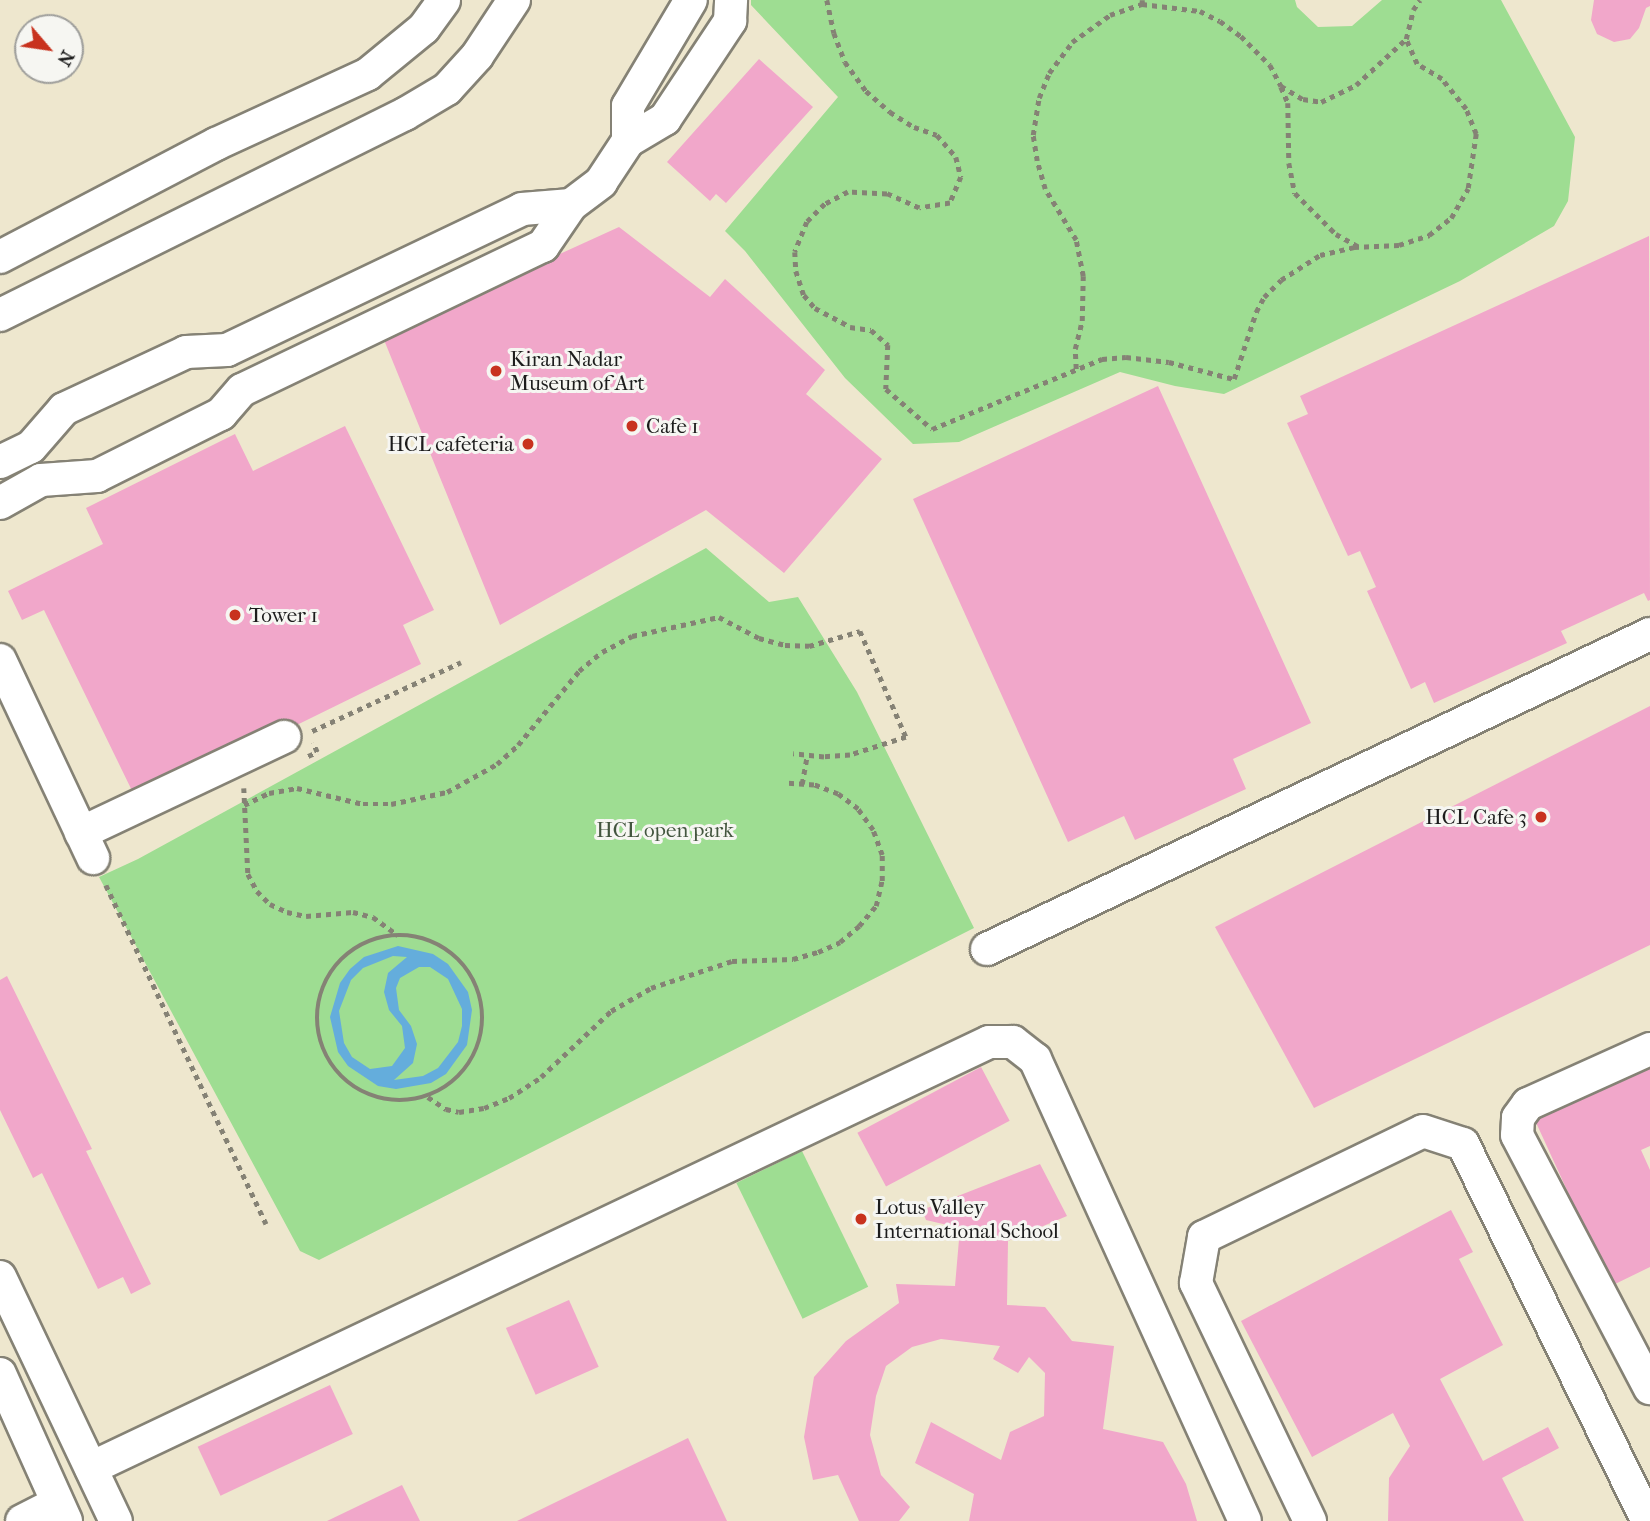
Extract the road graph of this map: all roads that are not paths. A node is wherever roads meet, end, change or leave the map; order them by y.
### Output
1 (444, 0) edge
2 (514, 0) edge
3 (691, 0) edge
4 (731, 0) edge
5 (628, 141) junction
6 (571, 205) junction
7 (0, 257) edge
8 (0, 315) edge
9 (227, 350) junction
10 (242, 390) junction
11 (0, 462) edge
12 (0, 503) edge
13 (1650, 634) edge
14 (0, 660) edge
15 (284, 737) dead end
16 (988, 949) dead end
17 (1650, 1049) edge
18 (0, 1277) edge
19 (0, 1374) edge
20 (1650, 1388) edge
21 (91, 1468) junction
22 (62, 1512) edge
23 (22, 1521) edge
24 (116, 1521) edge
25 (1245, 1521) edge
26 (1310, 1521) edge
27 (1648, 1521) edge

1 - 7 street
2 - 8 street
3 - 5 street
4 - 5 street
5 - 6 street
6 - 9 street
6 - 10 street
9 - 10 street
9 - 11 street
10 - 12 street
13 - 16 street
14 - 15 street
17 - 20 street
18 - 21 street
19 - 22 street
21 - 24 street
21 - 25 street
22 - 23 street
26 - 27 street

